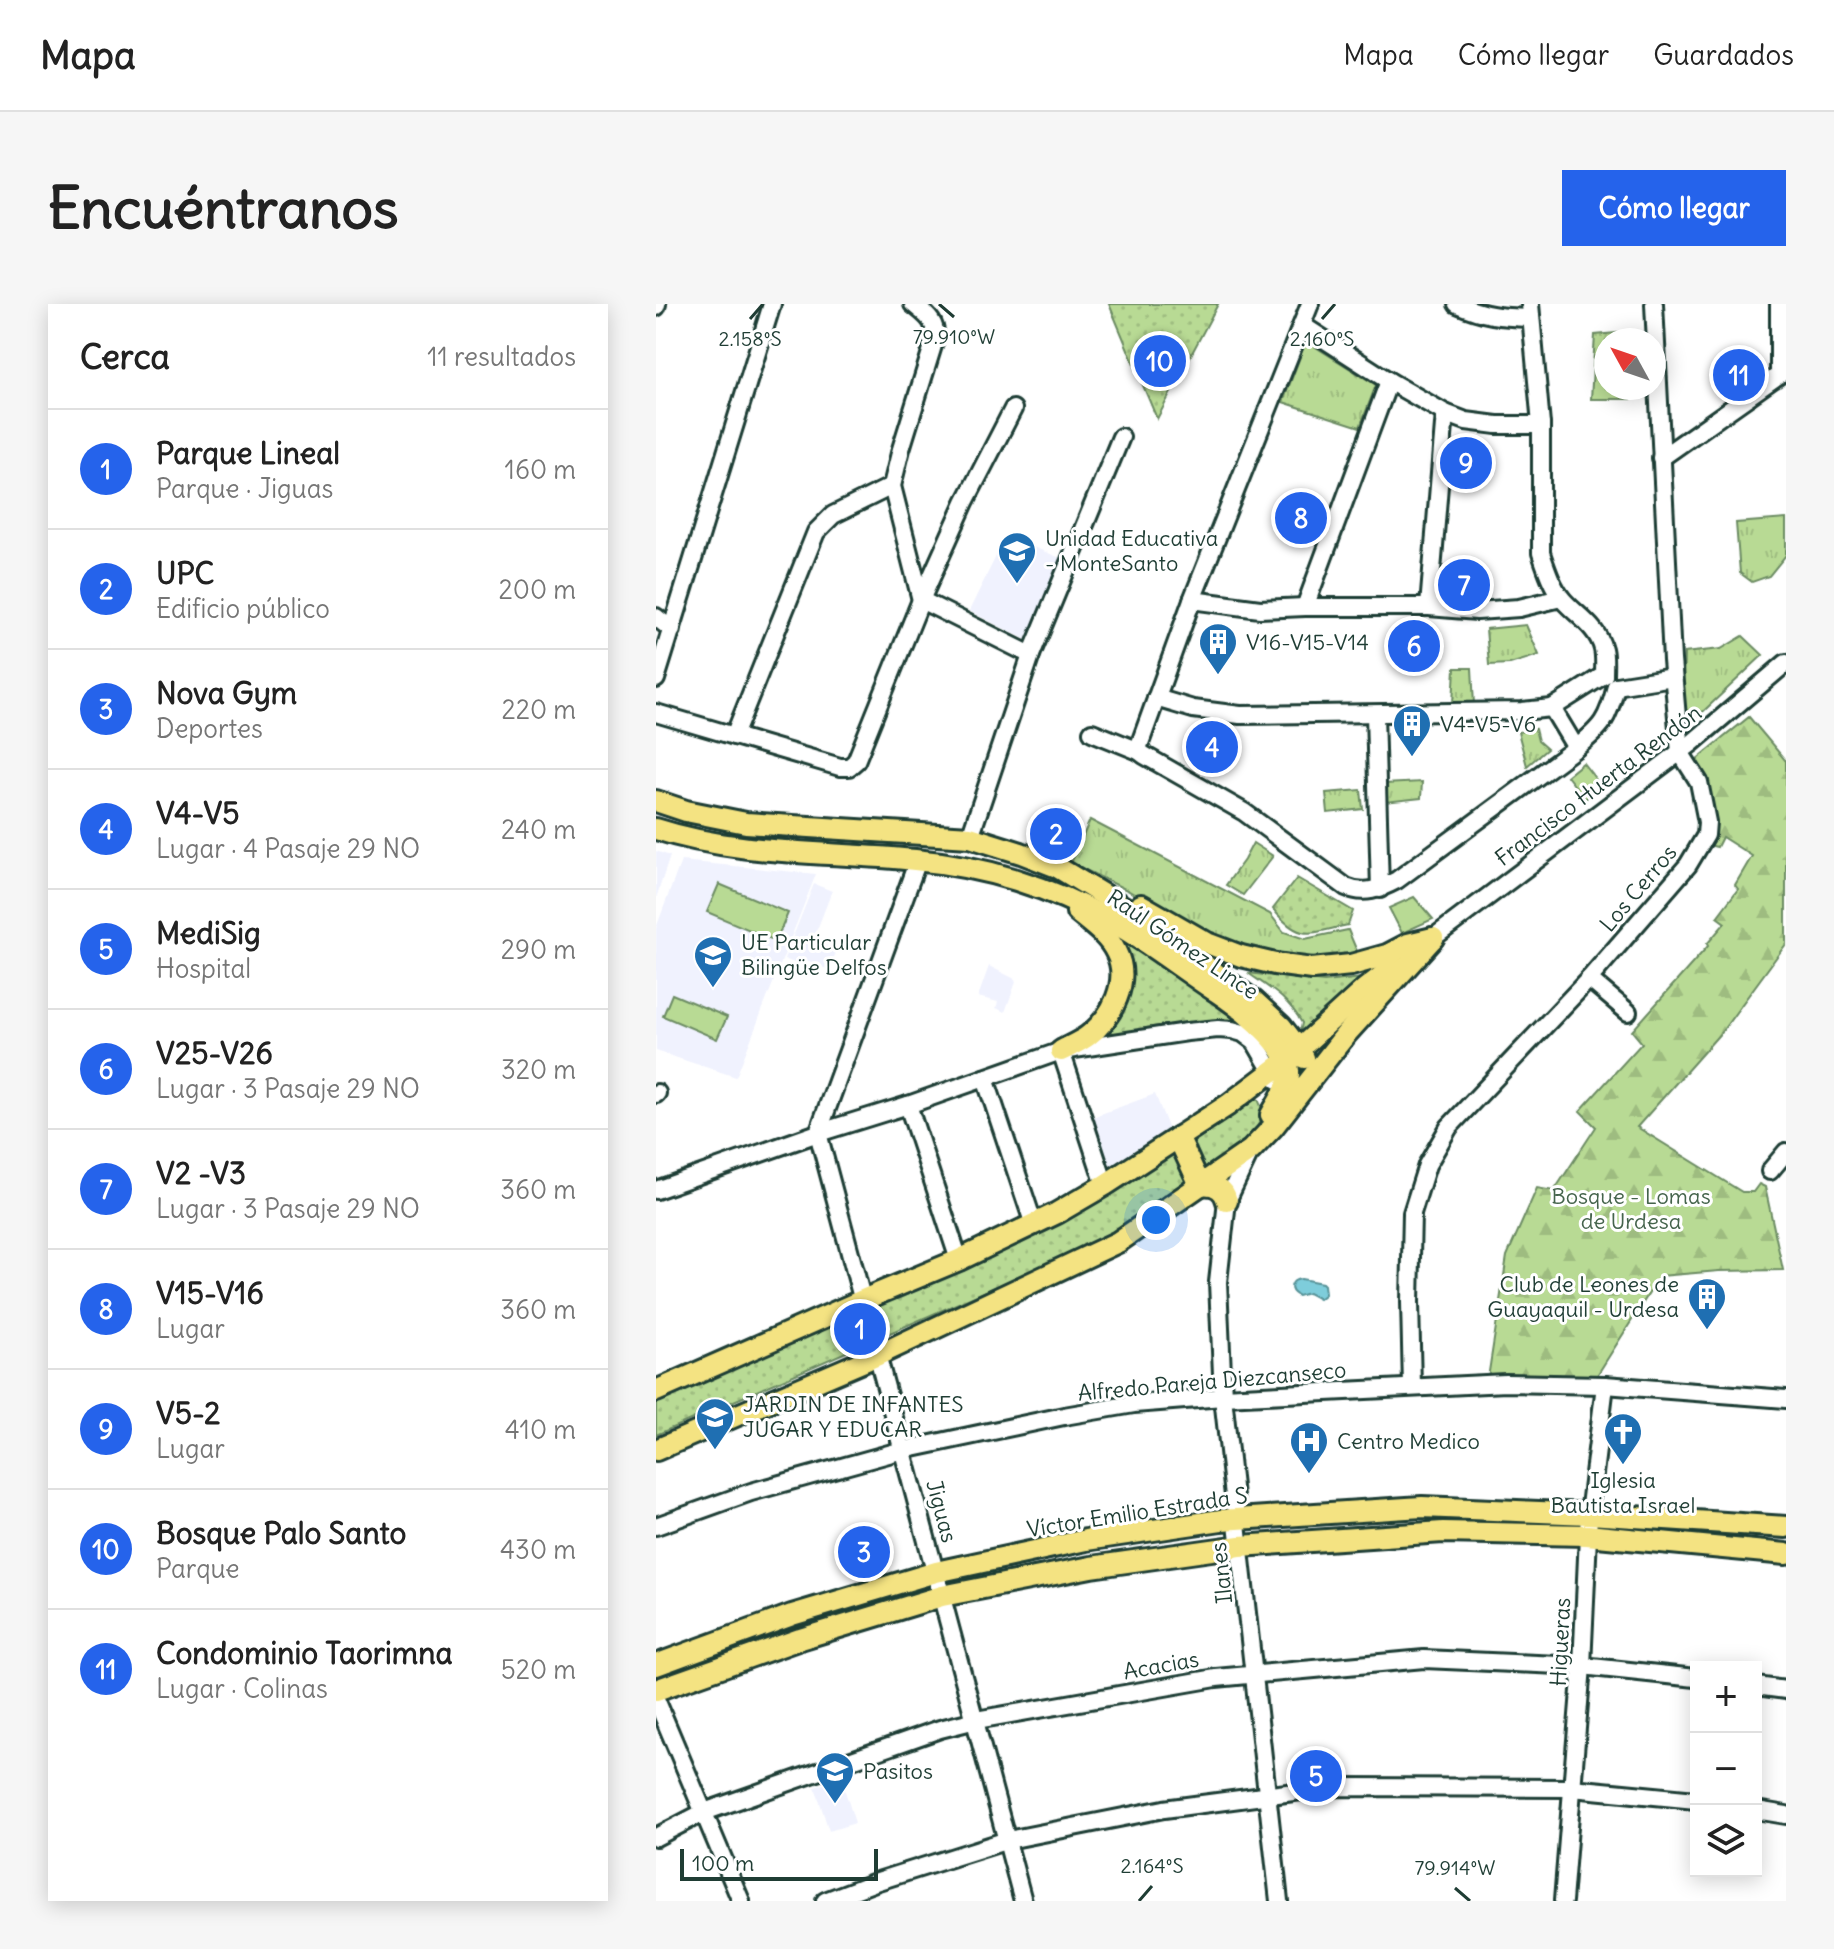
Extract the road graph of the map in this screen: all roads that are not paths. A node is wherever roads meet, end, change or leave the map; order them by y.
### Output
1 (772, 304) edge
2 (913, 304) edge
3 (1310, 304) edge
4 (1457, 304) edge
5 (1654, 304) edge
6 (1779, 304) edge
7 (1530, 311) edge
8 (1302, 325) junction
9 (1783, 372) edge
10 (1389, 381) junction
11 (1013, 409) dead end
12 (1445, 413) junction
13 (1541, 425) junction
14 (1121, 437) dead end
15 (1661, 458) junction
16 (892, 486) junction
17 (1561, 598) junction
18 (921, 600) junction
19 (1192, 600) junction
20 (1305, 607) junction
21 (1429, 607) junction
22 (656, 617) edge
23 (672, 630) junction
24 (1031, 655) junction
25 (1786, 663) edge
26 (1673, 677) junction
27 (656, 679) edge
28 (1610, 681) junction
29 (1156, 698) junction
30 (1552, 708) junction
31 (656, 713) edge
32 (1375, 714) junction
33 (1092, 732) dead end
34 (734, 736) junction
35 (1576, 748) junction
36 (1139, 751) junction
37 (1680, 752) junction
38 (656, 801) edge
39 (656, 829) edge
40 (970, 837) junction
41 (918, 860) junction
42 (1057, 867) junction
43 (1380, 889) junction
44 (1056, 893) junction
45 (1433, 938) junction
46 (1589, 979) junction
47 (1628, 1012) dead end
48 (1061, 1051) junction
49 (1297, 1063) junction
50 (985, 1078) junction
51 (1292, 1093) junction
52 (908, 1105) junction
53 (818, 1133) junction
54 (1178, 1137) junction
55 (1251, 1150) junction
56 (1786, 1152) edge
57 (1770, 1171) dead end
58 (1105, 1185) junction
59 (1200, 1185) junction
60 (656, 1190) edge
61 (1227, 1201) junction
62 (1034, 1225) junction
63 (959, 1260) junction
64 (863, 1300) junction
65 (878, 1355) junction
66 (1605, 1385) junction
67 (1412, 1387) junction
68 (656, 1391) edge
69 (1223, 1397) junction
70 (1786, 1399) edge
71 (656, 1450) edge
72 (903, 1450) junction
73 (1422, 1507) junction
74 (1237, 1518) junction
75 (1588, 1524) junction
76 (1749, 1525) junction
77 (656, 1526) edge
78 (1786, 1527) edge
79 (1423, 1534) junction
80 (1086, 1540) junction
81 (1240, 1546) junction
82 (1734, 1550) junction
83 (1786, 1554) edge
84 (1091, 1567) junction
85 (936, 1572) junction
86 (942, 1596) junction
87 (792, 1615) junction
88 (800, 1639) junction
89 (656, 1665) edge
90 (1582, 1666) junction
91 (1254, 1673) junction
92 (1690, 1677) edge
93 (1762, 1687) edge
94 (656, 1690) edge
95 (1786, 1690) edge
96 (656, 1699) edge
97 (976, 1720) junction
98 (1572, 1788) junction
99 (1268, 1796) junction
100 (1690, 1799) edge
101 (1762, 1811) edge
102 (704, 1812) junction
103 (1786, 1815) edge
104 (656, 1837) edge
105 (1008, 1840) junction
106 (741, 1901) edge
107 (825, 1901) edge
108 (1023, 1901) edge
109 (1279, 1901) edge
110 (1563, 1901) edge

1 - 23 street
2 - 16 street
3 - 8 street
4 - 7 street
5 - 15 street, Los Cerros
6 - 9 street
7 - 13 street
8 - 10 street
8 - 19 street
9 - 15 street
10 - 12 street
10 - 20 street
11 - 18 street
12 - 13 street
12 - 21 street
13 - 17 street
14 - 24 street
15 - 26 street, Los Cerros
16 - 18 street
16 - 34 street
17 - 21 street
17 - 28 street
18 - 24 street
18 - 34 street
19 - 20 street
19 - 29 street
20 - 21 street
22 - 23 street
23 - 27 street
24 - 40 street
25 - 37 street, Francisco Huerta Rendón
26 - 28 street
26 - 37 street, Los Cerros
28 - 30 street
28 - 35 street
29 - 32 street
29 - 36 street
30 - 32 street
30 - 35 street
31 - 34 street
32 - 43 street
33 - 36 street
35 - 43 street
36 - 43 street
37 - 45 street, Francisco Huerta Rendón
37 - 46 street, Los Cerros
38 - 40 main road, Raúl Gómez Lince
39 - 41 main road, Raúl Gómez Lince
40 - 42 main road, Raúl Gómez Lince
41 - 44 main road, Raúl Gómez Lince
41 - 53 street
42 - 45 main road
42 - 49 main road, Raúl Gómez Lince
44 - 48 main road
44 - 49 main road, Raúl Gómez Lince
45 - 49 main road
46 - 47 street
46 - 67 street, Los Cerros
48 - 49 street
48 - 50 street
48 - 58 street
49 - 51 main road
49 - 51 main road
49 - 54 main road
50 - 52 street
50 - 62 street
51 - 55 main road
52 - 53 street
52 - 63 street
53 - 60 street
53 - 64 street, Jiguas
54 - 58 main road
54 - 59 main road
55 - 59 main road
55 - 61 street, Ilanes
56 - 57 street
58 - 62 main road
59 - 61 main road
59 - 65 main road
61 - 69 street, Ilanes
62 - 63 main road
63 - 64 main road
64 - 65 street, Jiguas
64 - 68 main road
65 - 71 main road
65 - 72 street, Jiguas
66 - 67 street, Alfredo Pareja Diezcanseco
66 - 70 street, Alfredo Pareja Diezcanseco
66 - 75 street, Higueras
67 - 69 street, Alfredo Pareja Diezcanseco
69 - 72 street, Alfredo Pareja Diezcanseco
69 - 74 street, Ilanes
72 - 77 street, Alfredo Pareja Diezcanseco
72 - 85 street, Jiguas
73 - 74 main road, Víctor Emilio Estrada S
73 - 75 main road, Víctor Emilio Estrada S
73 - 79 main road
74 - 80 main road, Víctor Emilio Estrada S
74 - 81 street, Ilanes
75 - 76 main road, Víctor Emilio Estrada S
75 - 79 main road, Víctor Emilio Estrada S
75 - 82 main road, Víctor Emilio Estrada S
75 - 90 street, Higueras
76 - 78 main road, Víctor Emilio Estrada S
76 - 82 main road
79 - 81 main road, Víctor Emilio Estrada S
80 - 84 main road
80 - 85 main road, Víctor Emilio Estrada S
81 - 84 main road, Víctor Emilio Estrada S
81 - 91 street, Ilanes
82 - 83 main road, Víctor Emilio Estrada S
84 - 86 main road, Víctor Emilio Estrada S
85 - 86 street, Jiguas
85 - 87 main road, Víctor Emilio Estrada S
86 - 88 main road, Víctor Emilio Estrada S
86 - 97 street, Jiguas
87 - 88 main road
87 - 89 main road, Víctor Emilio Estrada S
88 - 94 main road, Víctor Emilio Estrada S
90 - 91 street, Acacias
90 - 92 street, Acacias
90 - 98 street, Higueras
91 - 97 street, Acacias
91 - 99 street, Ilanes
93 - 95 street
96 - 102 street
97 - 102 street, Acacias
97 - 105 street, Jiguas
98 - 99 street
98 - 100 street
98 - 110 street, Higueras
99 - 105 street
99 - 109 street, Ilanes
101 - 103 street
102 - 104 street, Acacias
102 - 106 street
105 - 107 street
105 - 108 street, Jiguas

